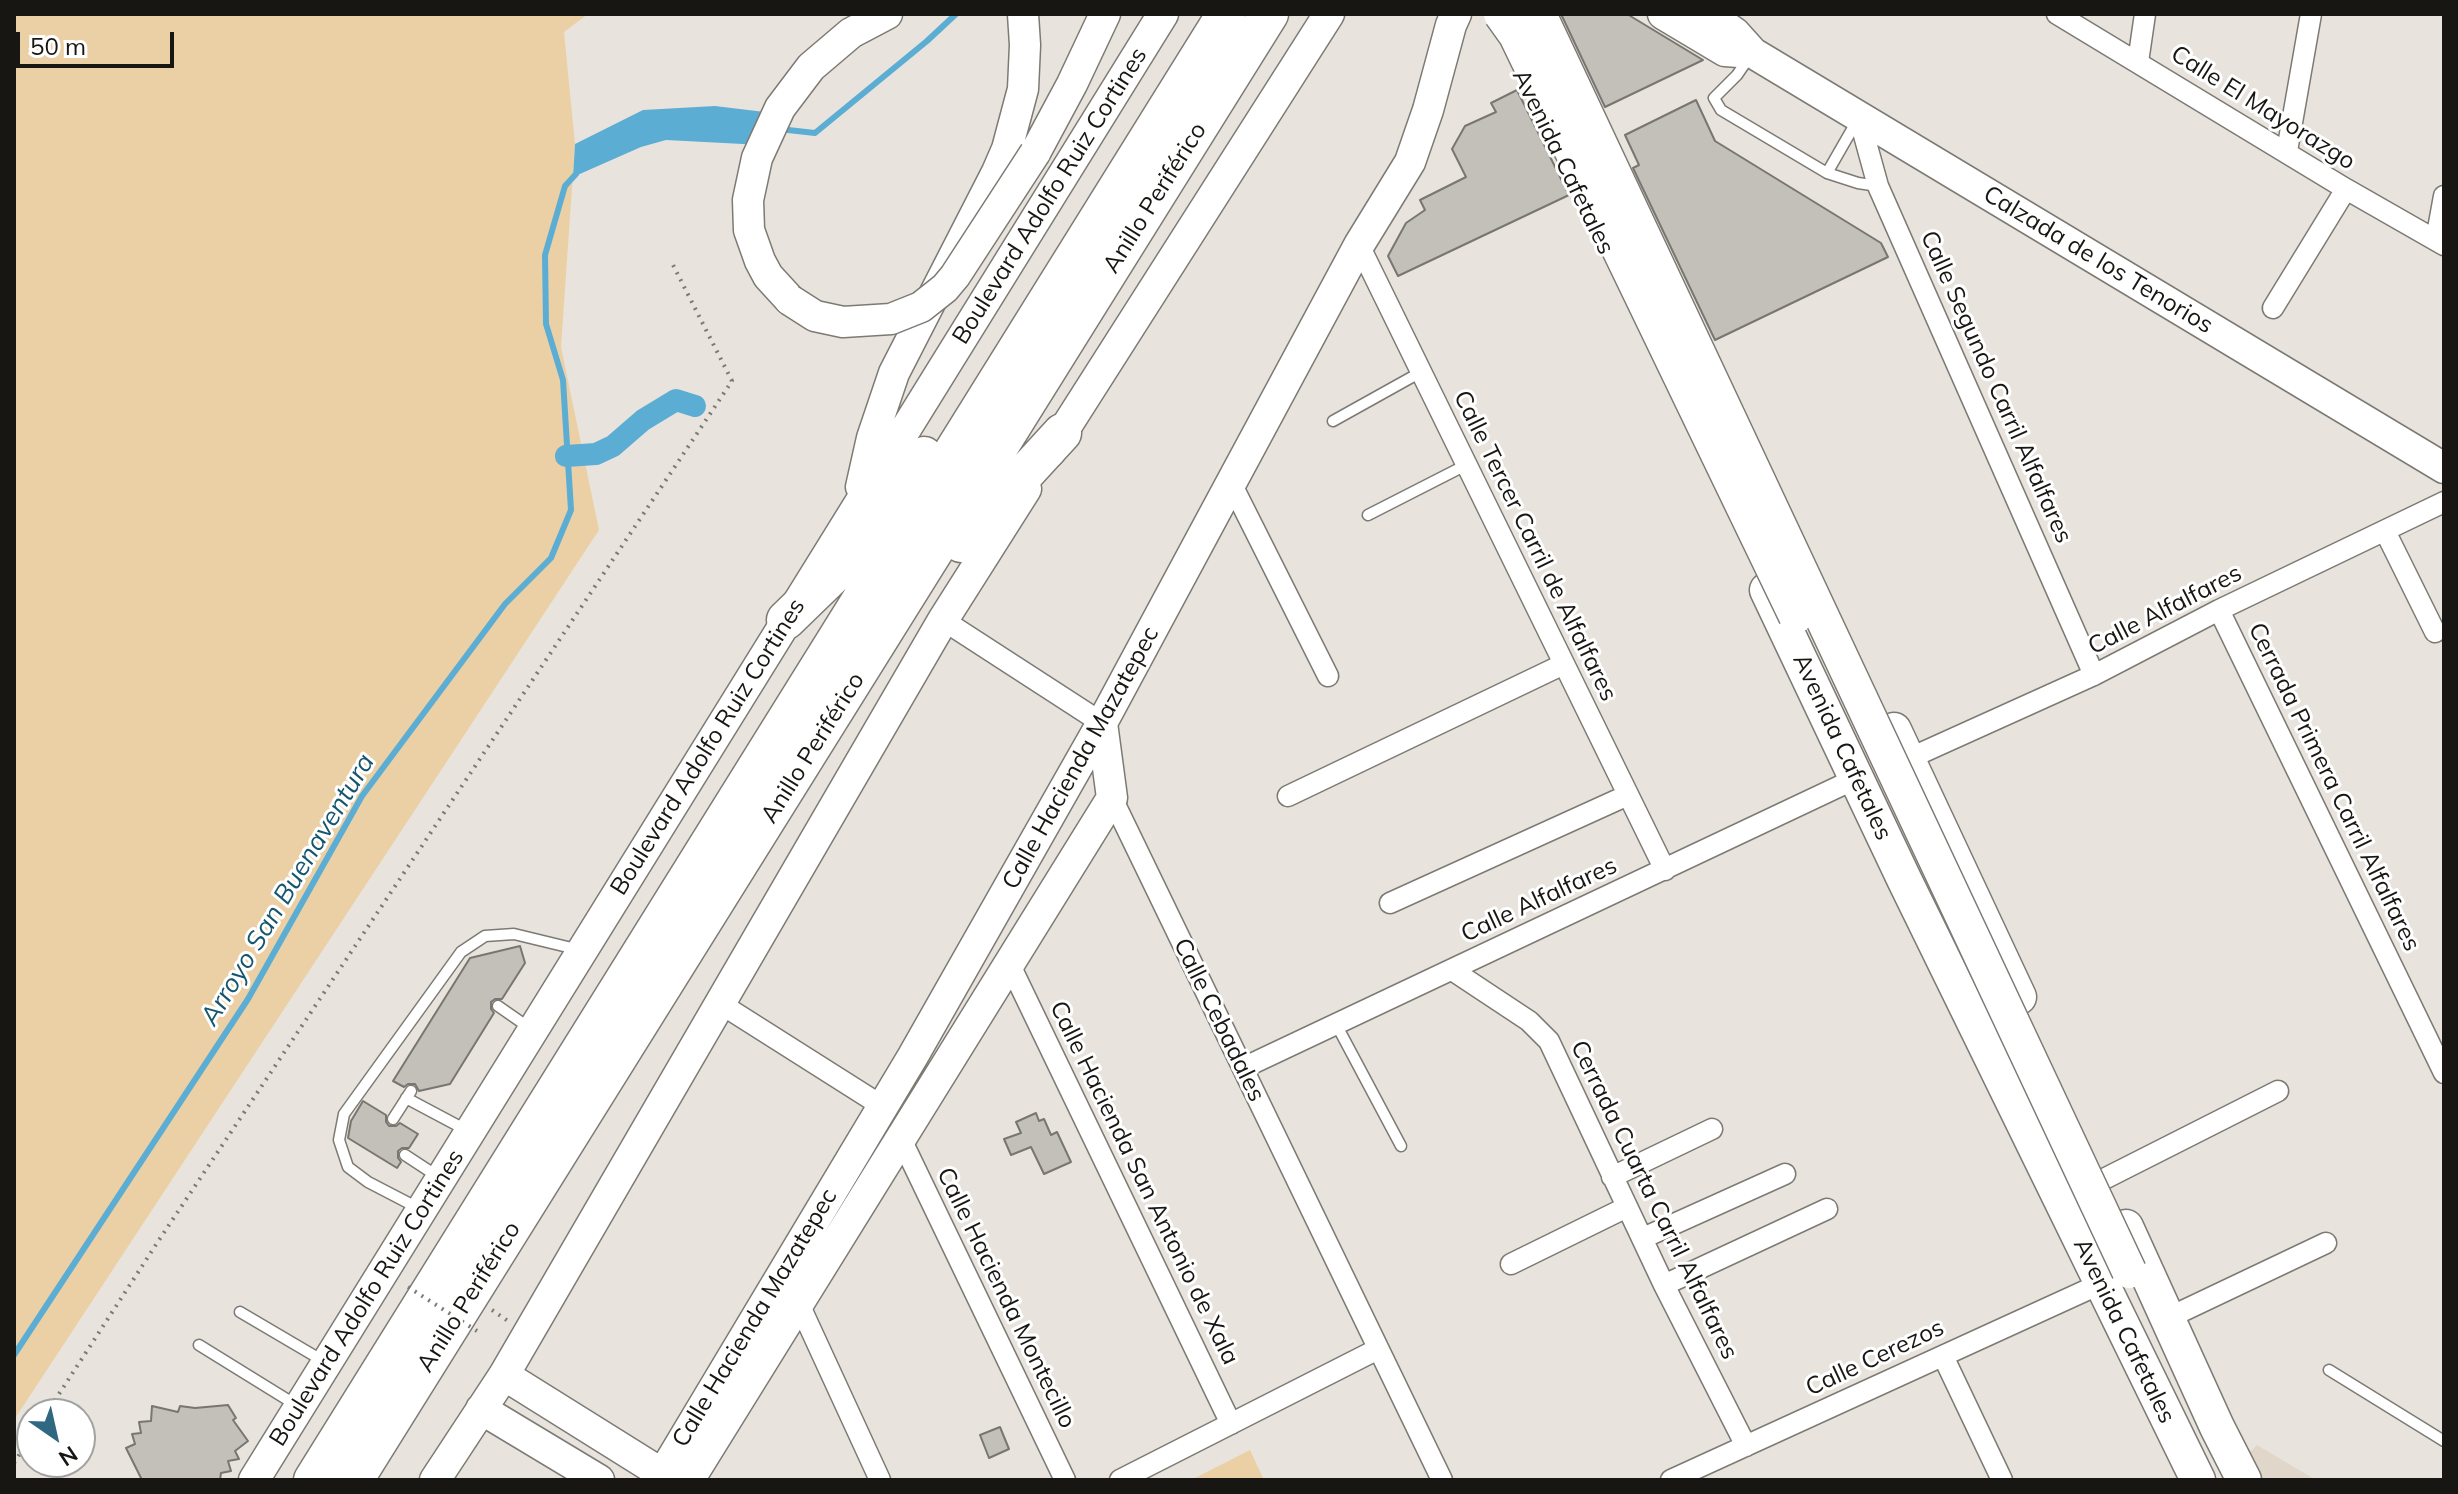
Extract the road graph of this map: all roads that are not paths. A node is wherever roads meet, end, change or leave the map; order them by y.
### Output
1 (887, 14) edge
2 (1023, 14) edge
3 (1105, 14) edge
4 (1163, 14) edge
5 (1226, 14) edge
6 (1269, 14) edge
7 (1329, 14) edge
8 (1456, 14) edge
9 (1539, 14) edge
10 (1551, 14) edge
11 (1663, 14) edge
12 (1708, 14) edge
13 (2057, 14) edge
14 (2145, 14) edge
15 (2311, 14) edge
16 (1495, 16) edge
17 (1753, 53) junction
18 (1574, 60) junction
19 (2138, 62) junction
20 (1521, 75) junction
21 (1859, 117) junction
22 (2287, 151) junction
23 (1827, 173) junction
24 (1878, 186) junction
25 (2346, 189) junction
26 (2444, 196) edge
27 (2440, 242) edge
28 (1359, 245) junction
29 (2273, 308) dead end
30 (1011, 359) junction
31 (1421, 372) junction
32 (1333, 421) dead end
33 (1062, 433) junction
34 (1466, 465) junction
35 (2444, 468) edge
36 (1231, 483) junction
37 (2444, 502) edge
38 (858, 504) junction
39 (1368, 515) dead end
40 (2385, 531) junction
41 (2219, 610) junction
42 (897, 613) junction
43 (786, 620) junction
44 (943, 620) junction
45 (2435, 632) dead end
46 (1564, 664) junction
47 (2094, 675) junction
48 (1328, 676) dead end
49 (1102, 723) junction
50 (1840, 741) junction
51 (1908, 759) junction
52 (1857, 778) junction
53 (1628, 795) junction
54 (1288, 796) dead end
55 (1112, 798) junction
56 (1956, 861) junction
57 (1665, 870) junction
58 (1904, 879) junction
59 (1390, 903) dead end
60 (582, 951) junction
61 (1010, 965) junction
62 (1452, 970) junction
63 (721, 1004) junction
64 (498, 1006) dead end
65 (1336, 1024) junction
66 (533, 1030) junction
67 (913, 1056) junction
68 (1243, 1068) junction
69 (943, 1072) junction
70 (2444, 1073) edge
71 (2278, 1091) dead end
72 (882, 1106) junction
73 (393, 1119) dead end
74 (1712, 1129) dead end
75 (470, 1132) junction
76 (901, 1139) junction
77 (1401, 1146) dead end
78 (405, 1155) dead end
79 (1785, 1174) dead end
80 (1612, 1177) junction
81 (441, 1178) junction
82 (2104, 1179) junction
83 (1627, 1207) junction
84 (422, 1209) junction
85 (1827, 1209) dead end
86 (1643, 1238) junction
87 (2326, 1243) dead end
88 (1511, 1264) dead end
89 (2115, 1278) junction
90 (1664, 1285) junction
91 (799, 1304) junction
92 (240, 1312) dead end
93 (2168, 1318) junction
94 (199, 1345) dead end
95 (1378, 1349) junction
96 (1943, 1356) junction
97 (326, 1363) junction
98 (2329, 1370) dead end
99 (504, 1375) junction
100 (732, 1385) junction
101 (299, 1407) junction
102 (481, 1409) junction
103 (1231, 1424) junction
104 (2444, 1441) edge
105 (1746, 1446) junction
106 (671, 1478) edge
107 (254, 1480) edge
108 (313, 1480) edge
109 (354, 1480) edge
110 (435, 1480) edge
111 (599, 1480) edge
112 (880, 1480) edge
113 (1065, 1480) edge
114 (1120, 1480) edge
115 (1442, 1480) edge
116 (1671, 1480) edge
117 (2002, 1480) edge
118 (2198, 1480) edge
119 (2241, 1480) edge

1 - 3 main road, bridge
2 - 38 main road
4 - 38 main road, Boulevard Adolfo Ruiz Cortines
5 - 30 highway, Anillo Periférico
6 - 42 highway, Anillo Periférico
7 - 33 main road
8 - 28 main road, Calle Hacienda Mazatepec
9 - 89 main road, bridge
10 - 18 main road, Avenida Cafetales
11 - 17 main road, Calzada de los Tenorios
12 - 17 main road, Calzada de los Tenorios
13 - 19 street, Calle El Mayorazgo
14 - 19 street
15 - 22 street
16 - 20 main road, Avenida Cafetales
16 - 50 main road, bridge
17 - 21 main road, Calzada de los Tenorios
17 - 23 lane
18 - 20 main road
18 - 51 main road, Avenida Cafetales
19 - 22 street, Calle El Mayorazgo
20 - 50 main road, Avenida Cafetales
21 - 23 lane
21 - 24 street, Calle Segundo Carril Alfalfares
21 - 35 main road, Calzada de los Tenorios
22 - 25 street, Calle El Mayorazgo
23 - 24 lane
24 - 47 street, Calle Segundo Carril Alfalfares
25 - 27 street, Calle El Mayorazgo
25 - 29 street
26 - 27 street
28 - 31 street, Calle Tercer Carril de Alfalfares
28 - 36 main road, Calle Hacienda Mazatepec
30 - 43 highway
30 - 108 highway, Anillo Periférico
31 - 32 lane
31 - 34 street, Calle Tercer Carril de Alfalfares
33 - 42 highway
33 - 44 main road
34 - 39 lane
34 - 46 street, Calle Tercer Carril de Alfalfares
36 - 48 street
36 - 49 main road, Calle Hacienda Mazatepec
37 - 40 street, Calle Alfalfares
38 - 43 main road, Boulevard Adolfo Ruiz Cortines
40 - 41 street, Calle Alfalfares
40 - 45 street
41 - 47 street, Calle Alfalfares
41 - 70 street, Cerrada Primera Carril Alfalfares
42 - 109 highway, Anillo Periférico
43 - 60 main road, Boulevard Adolfo Ruiz Cortines
44 - 49 street
44 - 63 main road
46 - 53 street, Calle Tercer Carril de Alfalfares
46 - 54 street
47 - 51 street, Calle Alfalfares
49 - 55 main road, Calle Cebadales
49 - 67 main road, Calle Hacienda Mazatepec
50 - 52 main road, Avenida Cafetales
51 - 56 main road, Avenida Cafetales
52 - 57 street, Calle Alfalfares
52 - 58 main road, Avenida Cafetales
53 - 57 street, Calle Tercer Carril de Alfalfares
53 - 59 street
55 - 61 main road, Calle Hacienda Mazatepec
55 - 68 street, Calle Cebadales
56 - 58 main road
56 - 82 main road, Avenida Cafetales
57 - 62 street, Calle Alfalfares
58 - 89 main road, Avenida Cafetales
60 - 66 main road, Boulevard Adolfo Ruiz Cortines
60 - 84 lane
61 - 69 main road, Calle Hacienda Mazatepec
61 - 103 street, Calle Hacienda San Antonio de Xala
62 - 65 street, Calle Alfalfares
62 - 80 street, Cerrada Cuarta Carril Alfalfares
63 - 72 street
63 - 99 main road
64 - 66 lane
65 - 68 street, Calle Alfalfares
65 - 77 lane
66 - 75 main road, Boulevard Adolfo Ruiz Cortines
67 - 69 main road
67 - 72 main road, Calle Hacienda Mazatepec
68 - 95 street, Calle Cebadales
69 - 76 main road, Calle Hacienda Mazatepec
71 - 82 street
72 - 100 main road, Calle Hacienda Mazatepec
73 - 75 lane
74 - 80 street
75 - 81 main road, Boulevard Adolfo Ruiz Cortines
76 - 91 main road, Calle Hacienda Mazatepec
76 - 113 street, Calle Hacienda Montecillo
78 - 81 lane
79 - 86 street
80 - 83 street, Cerrada Cuarta Carril Alfalfares
81 - 84 main road, Boulevard Adolfo Ruiz Cortines
82 - 93 main road, Avenida Cafetales
83 - 86 street, Cerrada Cuarta Carril Alfalfares
83 - 88 street
84 - 97 main road, Boulevard Adolfo Ruiz Cortines
85 - 90 street
86 - 90 street, Cerrada Cuarta Carril Alfalfares
87 - 93 street
89 - 96 street, Calle Cerezos
89 - 118 main road, Avenida Cafetales
89 - 119 main road
90 - 105 street, Cerrada Cuarta Carril Alfalfares
91 - 100 main road, Calle Hacienda Mazatepec
91 - 112 street
92 - 97 lane
93 - 119 main road, Avenida Cafetales
94 - 101 lane
95 - 103 street
95 - 115 street, Calle Cebadales
96 - 105 street, Calle Cerezos
96 - 117 street
97 - 101 main road, Boulevard Adolfo Ruiz Cortines
98 - 104 lane
99 - 102 main road
99 - 106 main road
100 - 106 main road, Calle Hacienda Mazatepec
101 - 107 main road, Boulevard Adolfo Ruiz Cortines
102 - 110 main road
102 - 111 main road
103 - 114 street
105 - 116 street, Calle Cerezos

